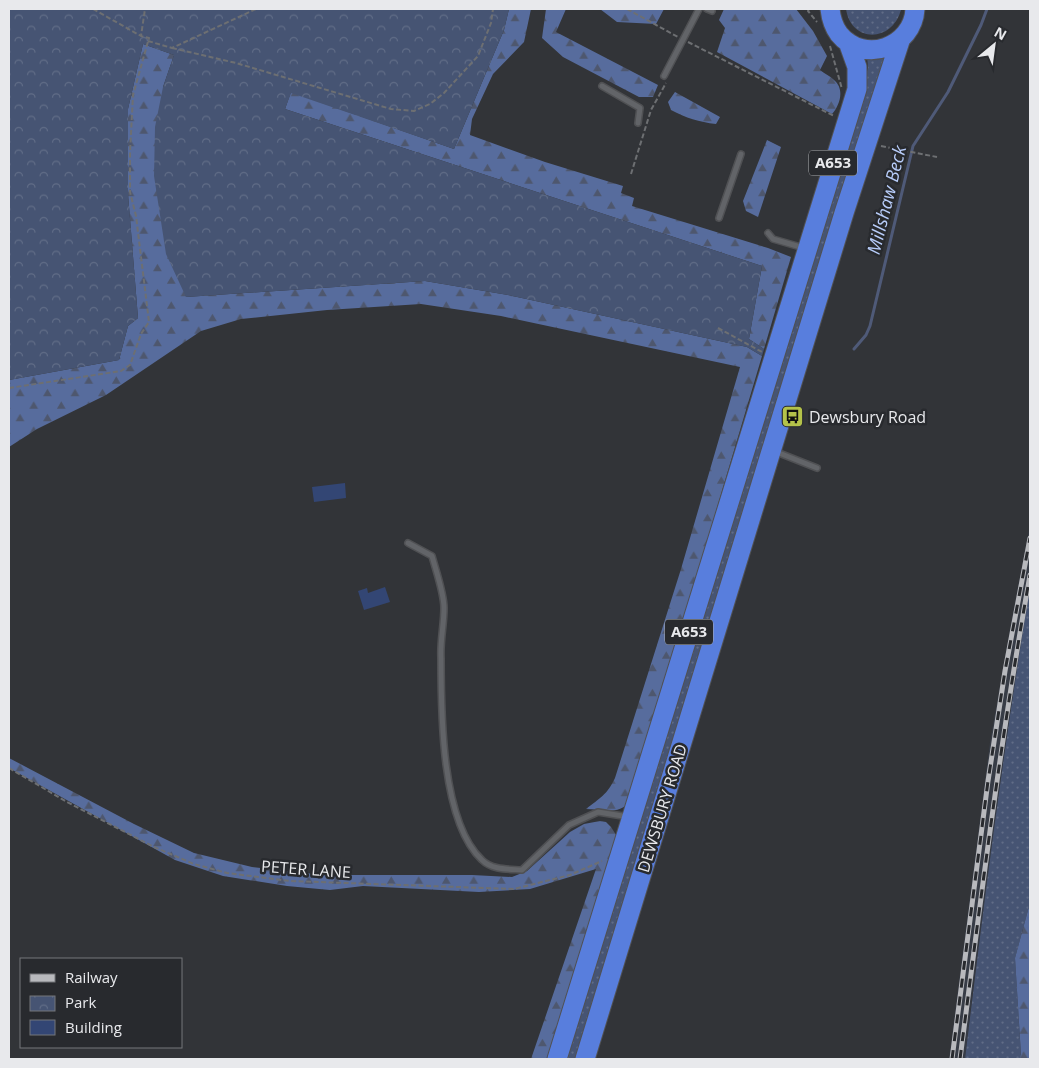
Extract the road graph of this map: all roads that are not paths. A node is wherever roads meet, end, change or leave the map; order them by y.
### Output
1 (700, 9) edge
2 (830, 9) edge
3 (915, 9) edge
4 (900, 41) junction
5 (848, 42) junction
6 (666, 77) road end
7 (602, 86) dead end
8 (638, 123) dead end
9 (741, 154) dead end
10 (719, 218) dead end
11 (768, 233) dead end
12 (807, 248) junction
13 (771, 450) junction
14 (817, 468) dead end
15 (408, 543) dead end
16 (632, 817) junction
17 (557, 1059) edge
18 (585, 1059) edge

1 - 6 lane
2 - 5 highway, DEWSBURY ROAD / A653
3 - 4 highway, DEWSBURY ROAD / A653
4 - 5 highway
4 - 13 highway, DEWSBURY ROAD / A653
5 - 12 highway, DEWSBURY ROAD / A653
7 - 8 lane
9 - 10 lane
11 - 12 lane
12 - 16 highway, DEWSBURY ROAD / A653
13 - 14 lane
13 - 18 highway, DEWSBURY ROAD / A653
15 - 16 lane
16 - 17 highway, DEWSBURY ROAD / A653

